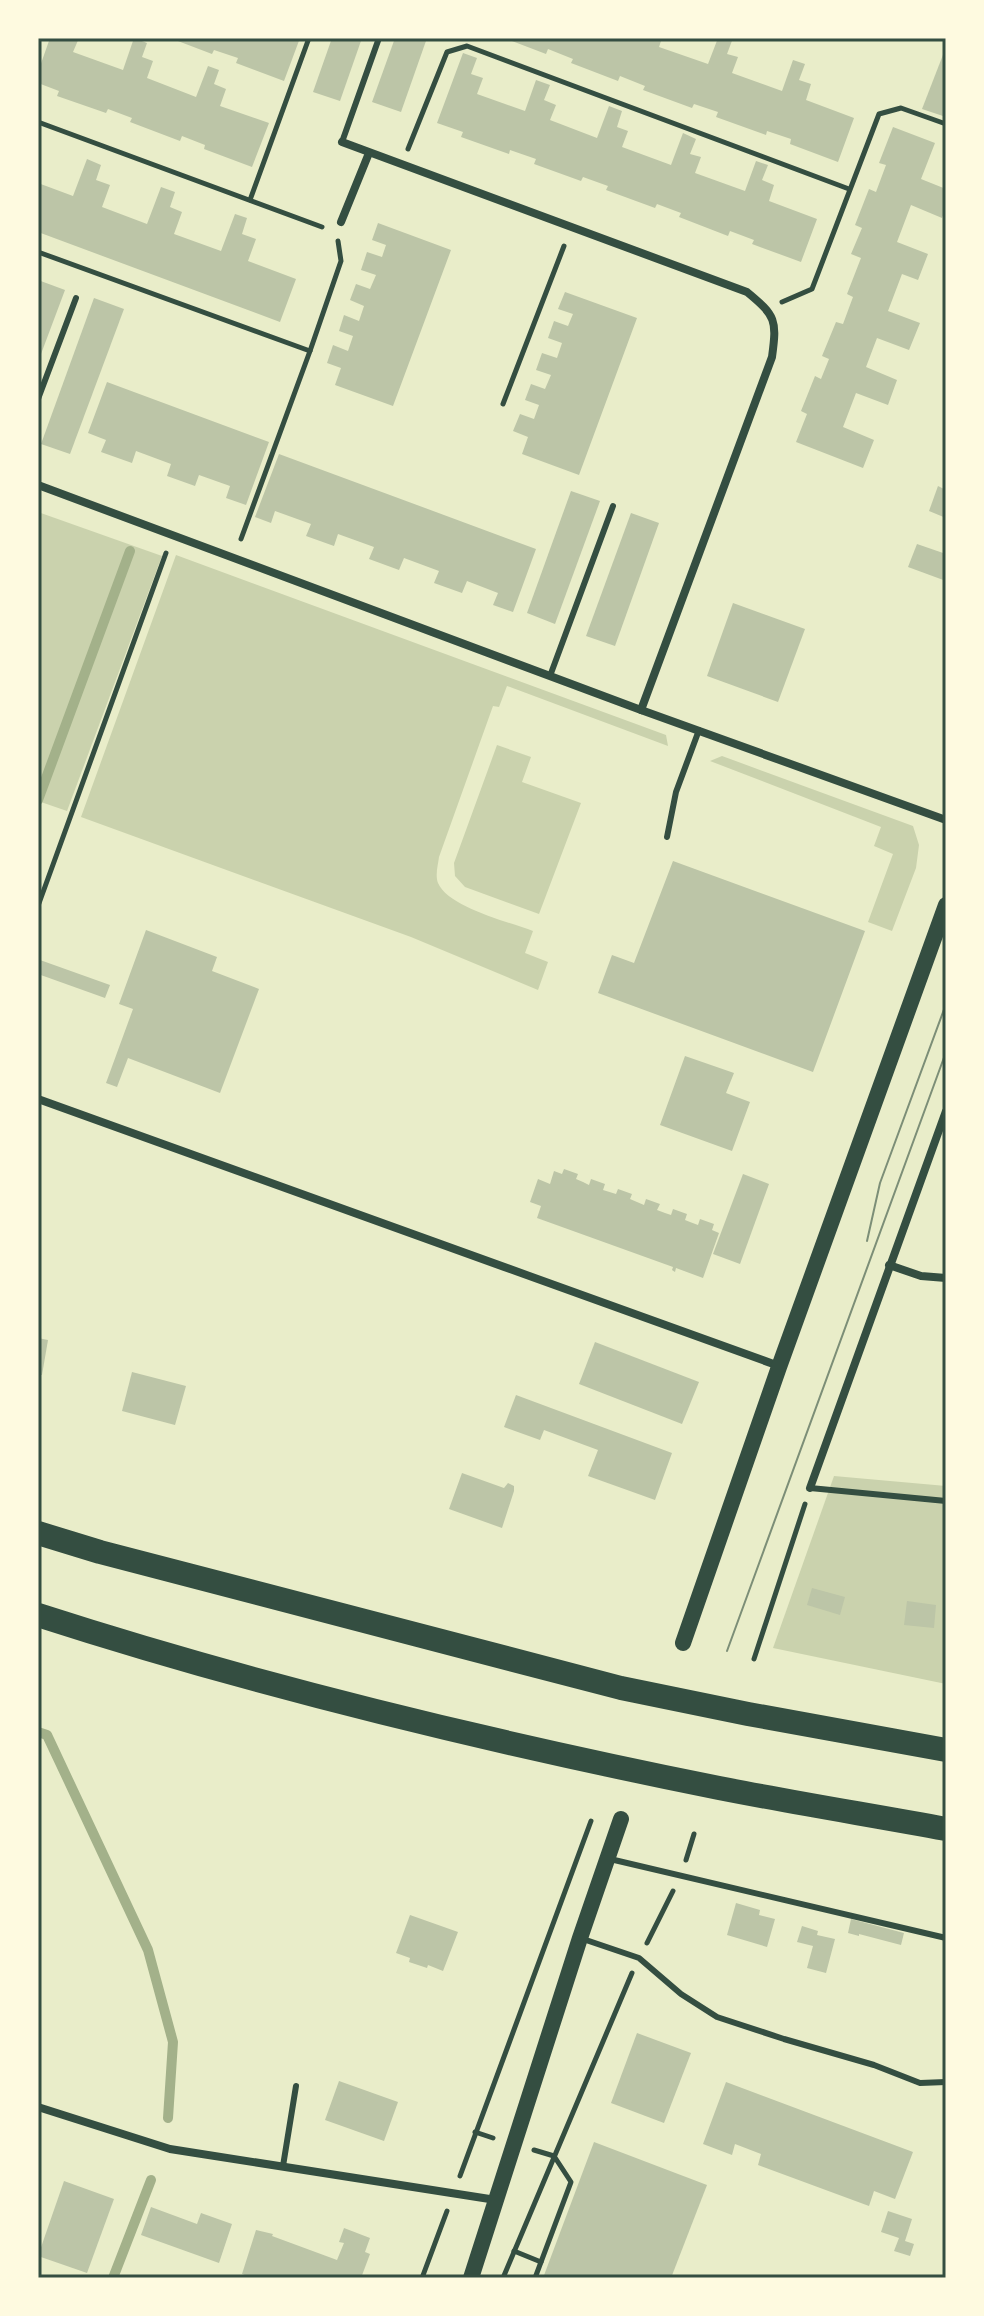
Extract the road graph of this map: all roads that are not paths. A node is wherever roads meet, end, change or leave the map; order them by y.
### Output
1 (379, 38) edge
2 (342, 142) joint
3 (369, 153) junction
4 (341, 222) road end
5 (76, 298) dead end
6 (38, 399) edge
7 (38, 485) edge
8 (613, 506) dead end
9 (550, 676) junction
10 (641, 710) junction
11 (699, 730) junction
12 (946, 820) edge
13 (667, 837) dead end
14 (946, 905) edge
15 (38, 1099) edge
16 (946, 1111) edge
17 (889, 1265) junction
18 (946, 1278) edge
19 (779, 1367) junction
20 (810, 1488) joint
21 (946, 1501) edge
22 (38, 1533) edge
23 (38, 1615) edge
24 (683, 1643) dead end
25 (946, 1750) edge
26 (621, 1819) dead end
27 (946, 1829) edge
28 (607, 1859) junction
29 (580, 1938) junction
30 (946, 1938) edge
31 (946, 2082) edge
32 (296, 2086) dead end
33 (38, 2107) edge
34 (283, 2166) junction
35 (497, 2200) junction
36 (471, 2278) edge

1 - 2 lane
2 - 3 street
3 - 4 street
3 - 10 street
5 - 6 lane
7 - 9 street
8 - 9 lane
9 - 10 street
10 - 11 street
11 - 12 street
11 - 13 lane
14 - 19 main road
15 - 19 street
16 - 17 street
17 - 18 street
17 - 20 street
19 - 24 main road
20 - 21 lane
22 - 25 highway
23 - 27 highway
26 - 28 main road
28 - 29 main road
28 - 30 lane
29 - 31 lane
29 - 35 main road
32 - 34 lane
33 - 34 street
34 - 35 street
35 - 36 main road

